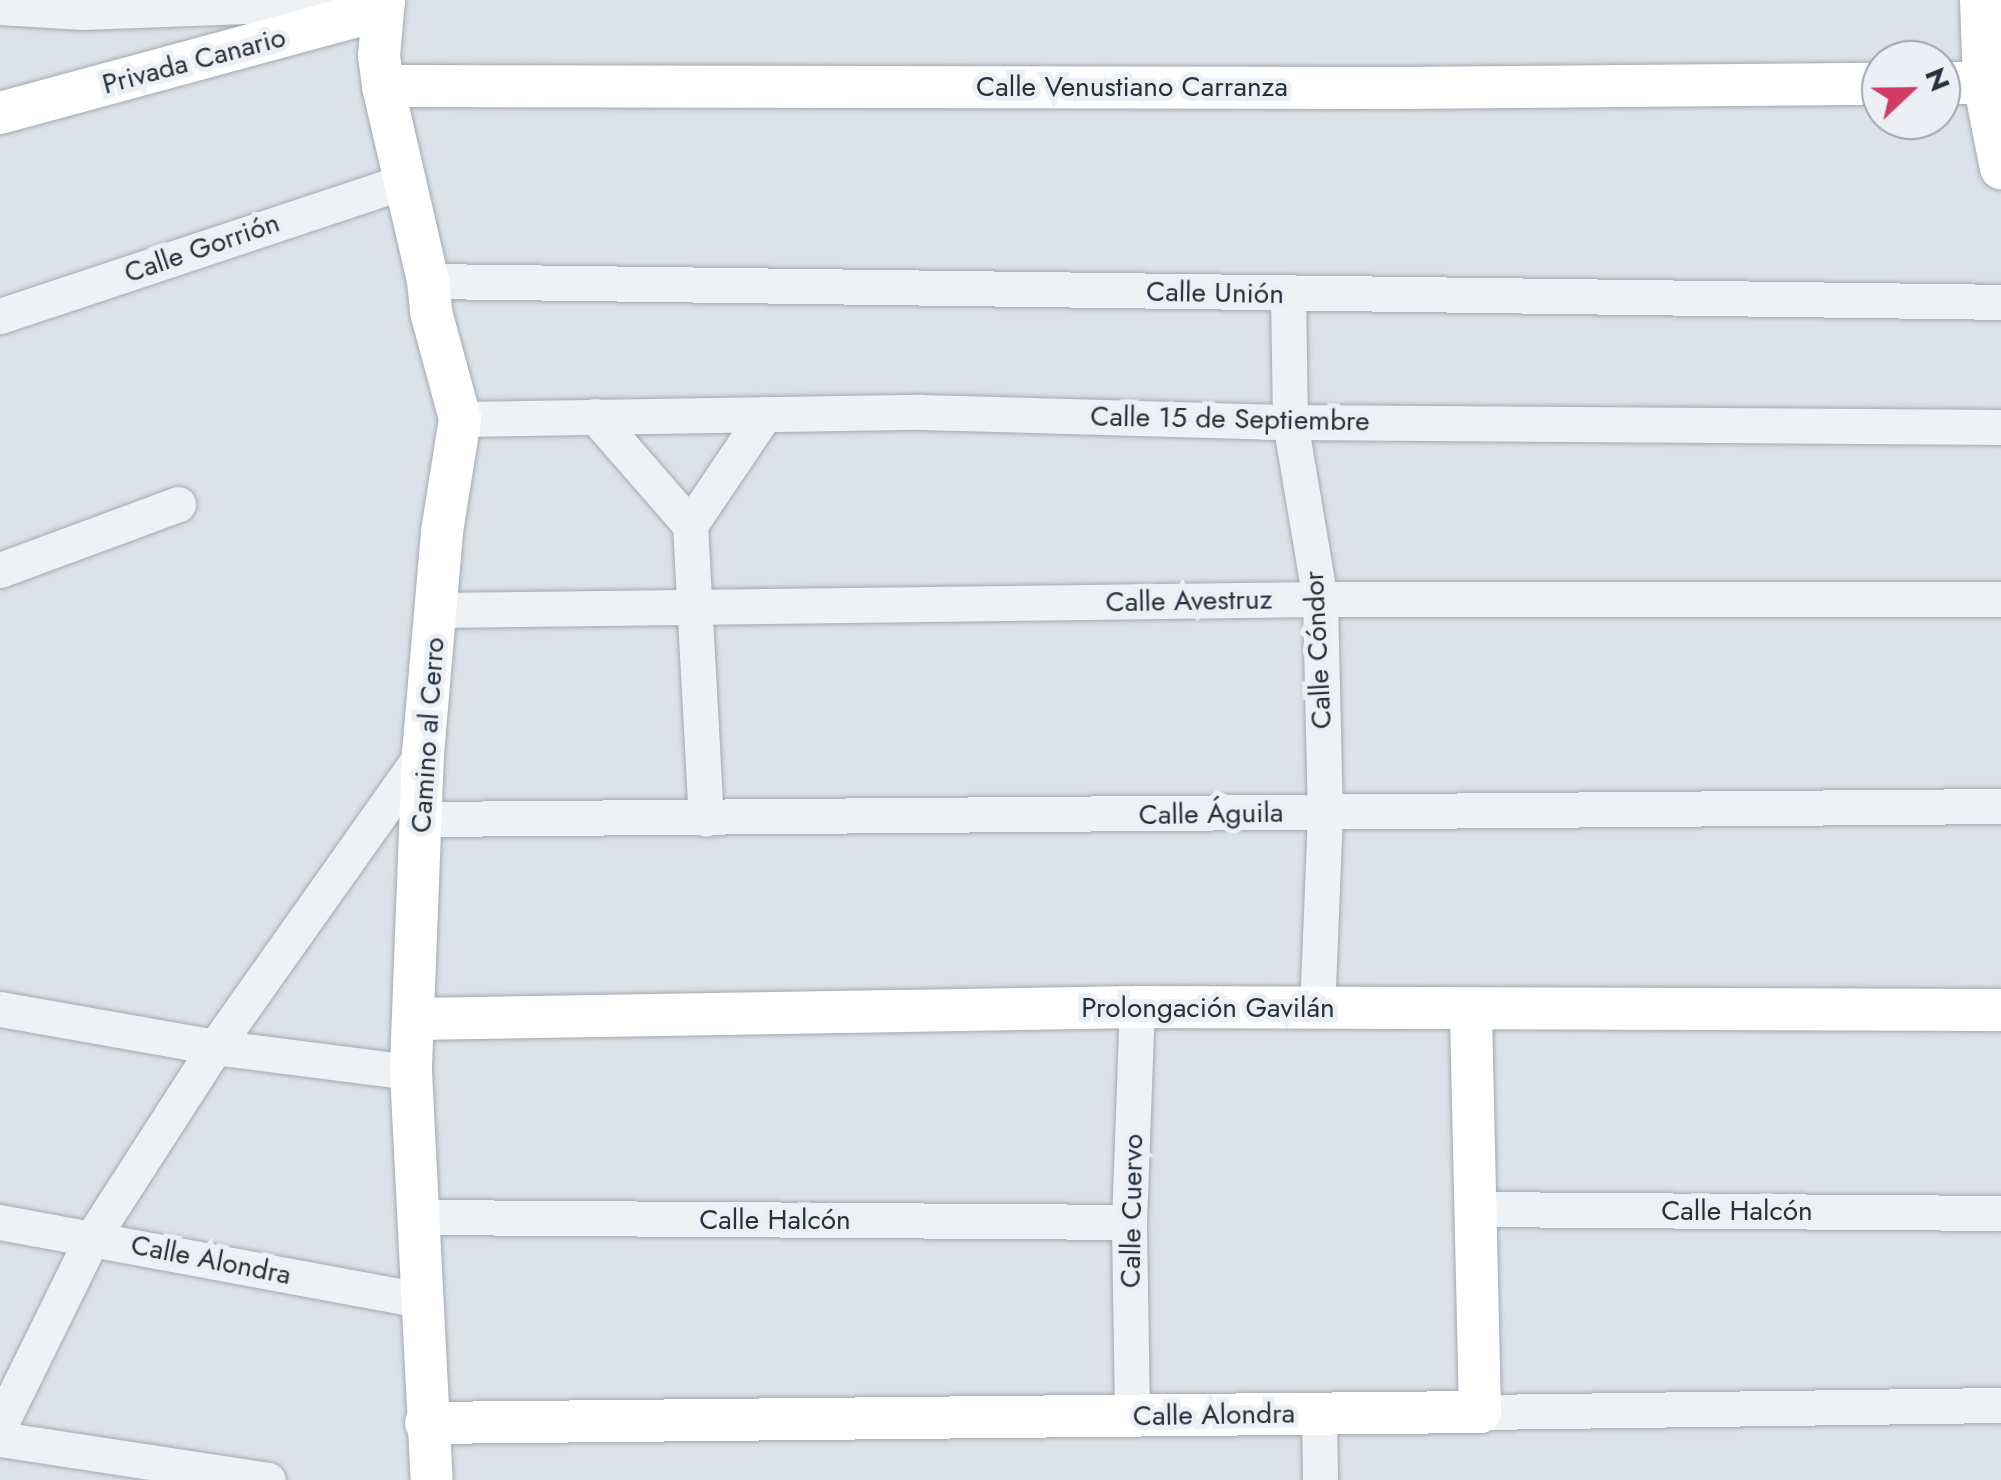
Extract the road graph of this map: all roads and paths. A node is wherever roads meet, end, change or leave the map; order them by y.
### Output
1 (1981, 0) edge
2 (377, 5) edge
3 (0, 7) edge
4 (1961, 83) edge
5 (1984, 83) junction
6 (1861, 84) edge
7 (383, 86) junction
8 (0, 114) edge
9 (2001, 168) edge
10 (405, 180) junction
11 (428, 281) junction
12 (1288, 294) junction
13 (2001, 302) edge
14 (0, 316) edge
15 (764, 414) junction
16 (594, 416) junction
17 (460, 418) junction
18 (1290, 422) junction
19 (2001, 428) edge
20 (178, 504) dead end
21 (690, 525) junction
22 (0, 570) edge
23 (1320, 599) junction
24 (2001, 599) edge
25 (697, 607) junction
26 (438, 610) junction
27 (423, 753) junction
28 (2001, 806) edge
29 (1325, 813) junction
30 (706, 818) junction
31 (421, 819) junction
32 (1137, 1007) junction
33 (1317, 1008) junction
34 (0, 1009) edge
35 (1471, 1009) junction
36 (2001, 1010) edge
37 (414, 1018) junction
38 (215, 1047) junction
39 (411, 1072) junction
40 (1472, 1209) junction
41 (2001, 1213) edge
42 (421, 1217) junction
43 (0, 1222) edge
44 (1130, 1222) junction
45 (92, 1238) junction
46 (421, 1300) junction
47 (2001, 1404) edge
48 (1480, 1412) junction
49 (1319, 1414) junction
50 (1132, 1416) junction
51 (426, 1423) junction
52 (0, 1425) edge
53 (0, 1439) edge
54 (268, 1480) edge
55 (432, 1480) edge
56 (1320, 1480) edge

1 - 5 main road
2 - 3 street
2 - 7 main road, Camino al Cerro
2 - 8 main road, Privada Canario
4 - 5 main road
5 - 9 main road
6 - 7 main road, Calle Venustiano Carranza
7 - 10 main road, Camino al Cerro
10 - 11 main road, Camino al Cerro
10 - 14 street, Calle Gorrión
11 - 12 street, Calle Unión
11 - 17 main road, Camino al Cerro
12 - 13 street, Calle Unión
12 - 18 street, Calle Cóndor
15 - 16 street, Calle 15 de Septiembre
15 - 18 street, Calle 15 de Septiembre
15 - 21 street
16 - 17 street, Calle 15 de Septiembre
16 - 21 street
17 - 26 main road, Camino al Cerro
18 - 19 street, Calle 15 de Septiembre
18 - 23 street, Calle Cóndor
20 - 22 street
21 - 25 street
23 - 24 street, Calle Avestruz
23 - 25 street, Calle Avestruz
23 - 29 street, Calle Cóndor
25 - 26 street, Calle Avestruz
25 - 30 street
26 - 27 main road, Camino al Cerro
27 - 31 main road, Camino al Cerro
27 - 38 street
28 - 29 street, Calle Águila
29 - 30 street, Calle Águila
29 - 33 street, Calle Cóndor
30 - 31 street, Calle Águila
31 - 37 main road, Camino al Cerro
32 - 33 main road, Prolongación Gavilán
32 - 37 main road, Prolongación Gavilán
32 - 44 street, Calle Cuervo
33 - 35 main road, Prolongación Gavilán
34 - 38 street
35 - 36 main road, Prolongación Gavilán
35 - 40 main road
37 - 39 main road, Camino al Cerro
38 - 39 street
38 - 45 street
39 - 42 main road, Camino al Cerro
40 - 41 street, Calle Halcón
40 - 48 main road
42 - 44 street, Calle Halcón
42 - 46 main road, Camino al Cerro
43 - 45 street, Calle Alondra
44 - 50 street, Calle Cuervo
45 - 46 street, Calle Alondra
45 - 52 street
46 - 51 main road, Camino al Cerro
47 - 48 street, Calle Alondra
48 - 49 main road, Calle Alondra
49 - 50 main road, Calle Alondra
49 - 56 street
50 - 51 main road, Calle Alondra
51 - 55 main road, Camino al Cerro
53 - 54 street

